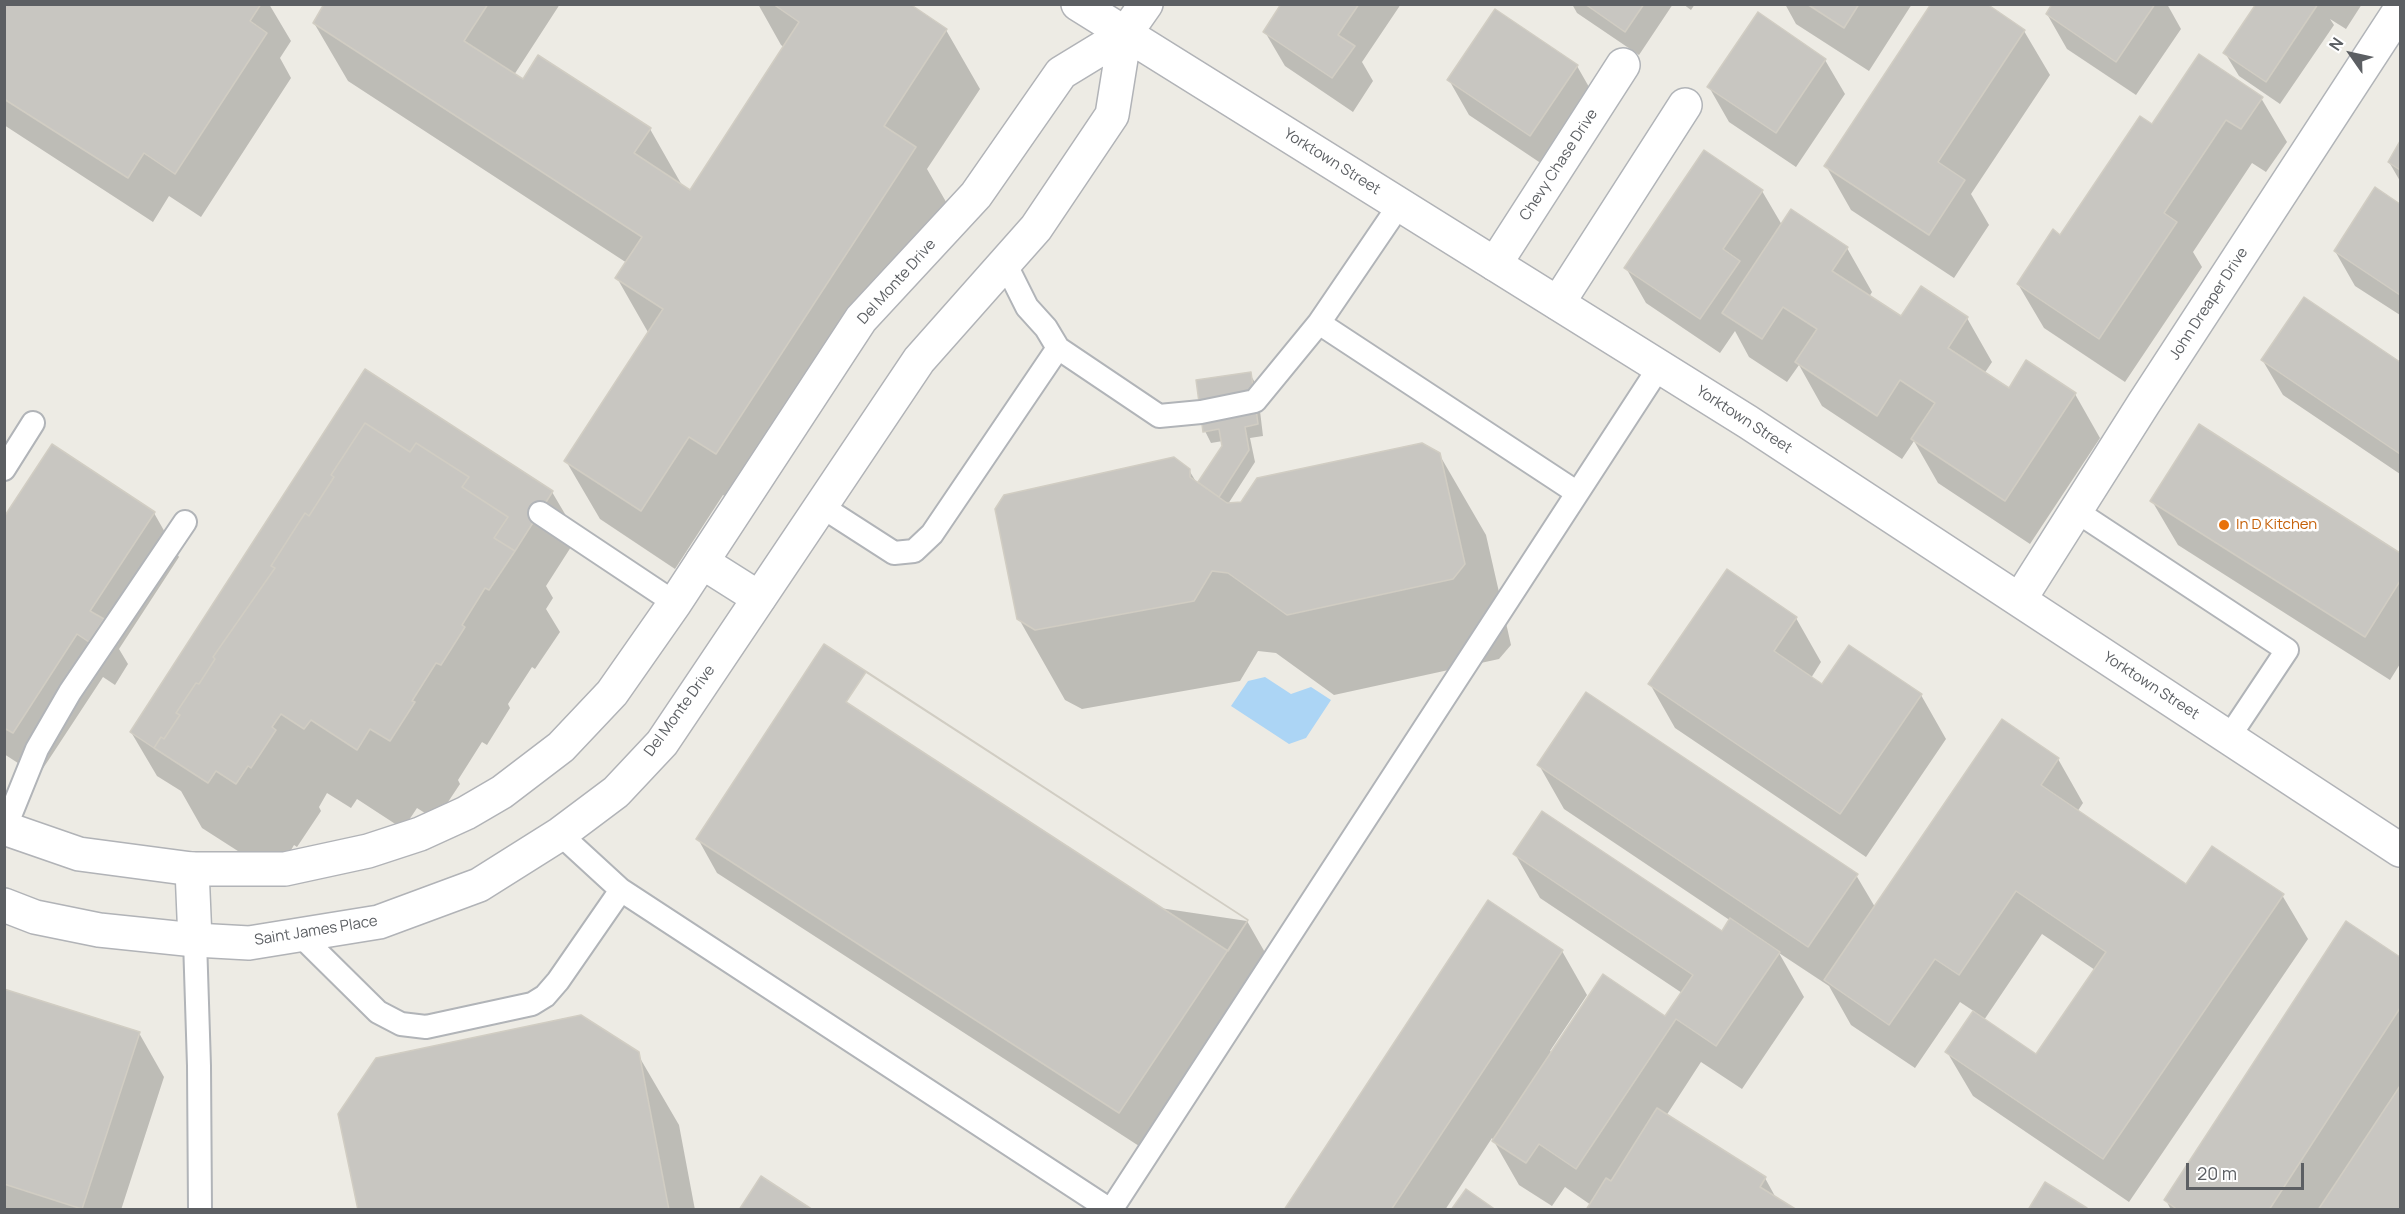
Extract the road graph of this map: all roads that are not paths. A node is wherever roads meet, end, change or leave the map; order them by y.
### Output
1 (1078, 4) edge
2 (1146, 4) edge
3 (2400, 10) edge
4 (1125, 34) junction
5 (1623, 65) dead end
6 (1685, 105) dead end
7 (1400, 204) junction
8 (1005, 263) junction
9 (1495, 264) junction
10 (1558, 303) junction
11 (1319, 323) junction
12 (1058, 348) junction
13 (1660, 366) junction
14 (33, 423) dead end
15 (4, 469) edge
16 (1576, 492) junction
17 (821, 506) junction
18 (2076, 511) junction
19 (540, 513) dead end
20 (185, 522) dead end
21 (702, 561) junction
22 (759, 598) junction
23 (2020, 599) junction
24 (675, 603) junction
25 (2229, 737) junction
26 (5, 828) edge
27 (560, 834) junction
28 (2400, 850) edge
29 (192, 869) junction
30 (621, 890) junction
31 (4, 905) edge
32 (299, 934) junction
33 (195, 940) junction
34 (200, 1209) edge
35 (1110, 1209) edge

1 - 4 street, Yorktown Street
2 - 4 street, Del Monte Drive
3 - 18 street, John Dreaper Drive
4 - 7 street, Yorktown Street
4 - 8 street, Del Monte Drive
4 - 21 street, Del Monte Drive
5 - 9 street, Chevy Chase Drive
6 - 10 street
7 - 9 street, Yorktown Street
7 - 11 lane
8 - 12 lane
8 - 17 street, Del Monte Drive
9 - 10 street, Yorktown Street
10 - 13 street, Yorktown Street
11 - 12 lane
11 - 16 lane
12 - 17 lane
13 - 16 lane
13 - 23 street, Yorktown Street
14 - 15 lane
16 - 35 lane
17 - 22 street, Del Monte Drive
18 - 23 street, John Dreaper Drive
18 - 25 lane
19 - 24 lane
20 - 26 lane
21 - 22 street
21 - 24 street, Del Monte Drive
22 - 27 street, Del Monte Drive
23 - 25 street, Yorktown Street
24 - 29 street, Del Monte Drive
25 - 28 street, Yorktown Street
26 - 29 street
27 - 30 lane
27 - 32 street, Saint James Place
29 - 33 street
30 - 32 lane
30 - 35 lane
31 - 33 street, Saint James Place
32 - 33 street, Saint James Place
33 - 34 lane

